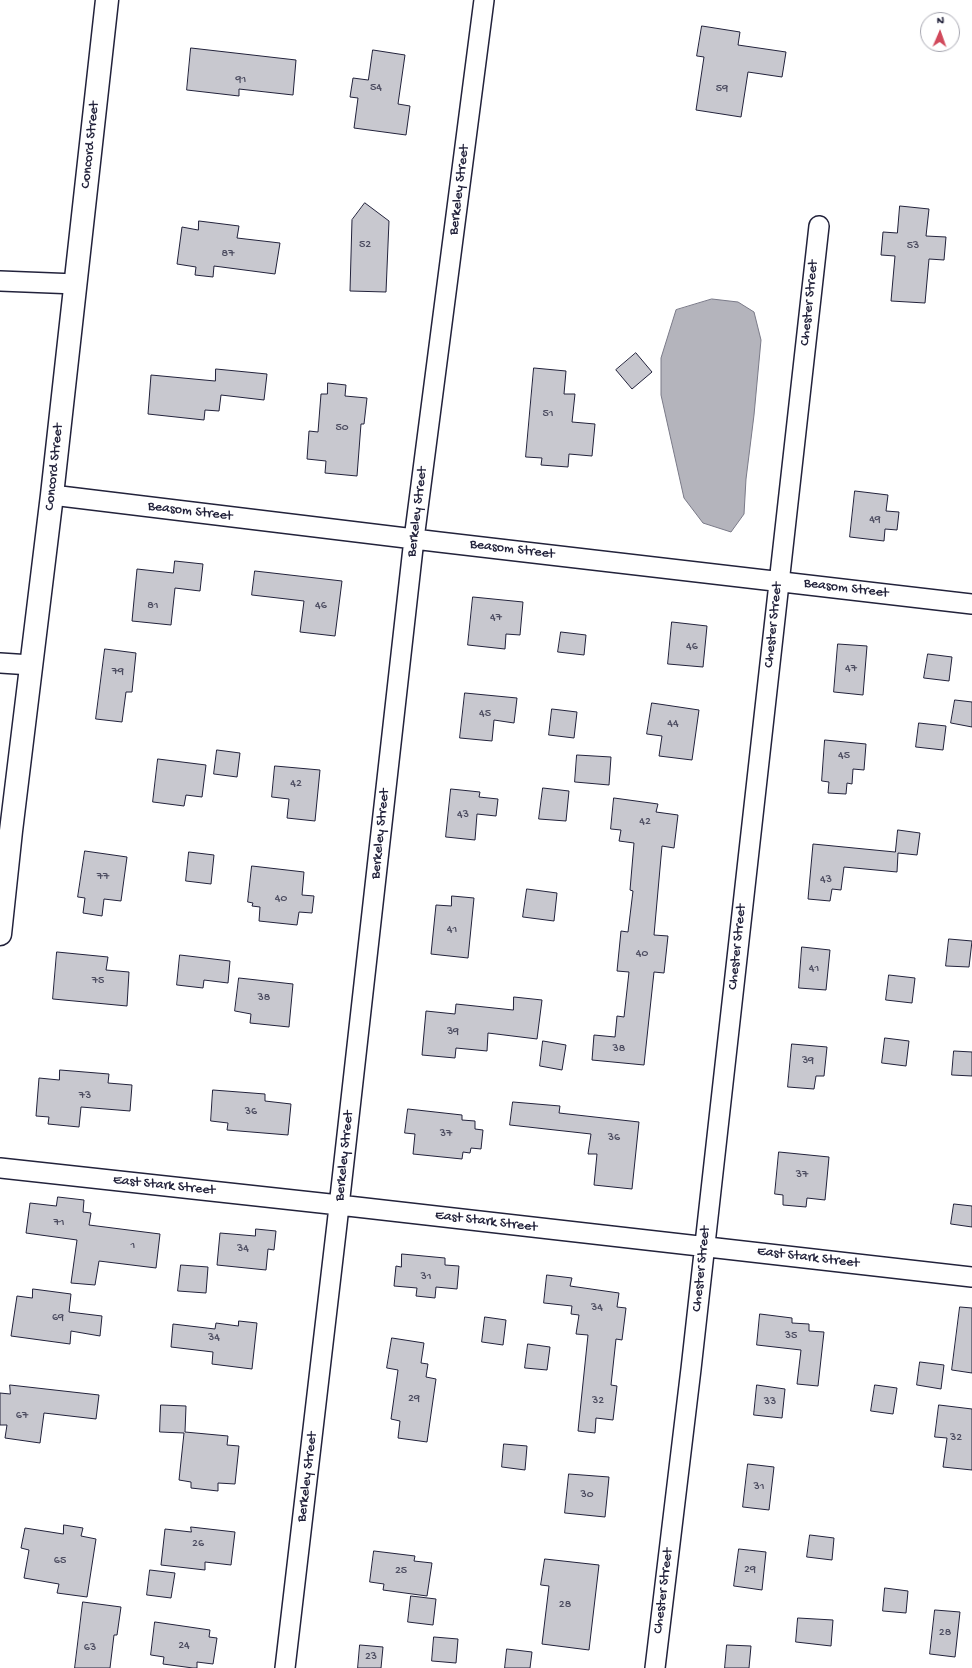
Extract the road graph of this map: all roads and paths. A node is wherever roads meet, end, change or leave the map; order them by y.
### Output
1 (107, 0) edge
2 (484, 0) edge
3 (819, 226) dead end
4 (0, 281) edge
5 (76, 284) junction
6 (52, 495) junction
7 (414, 539) junction
8 (779, 581) junction
9 (972, 604) edge
10 (0, 663) edge
11 (31, 665) junction
12 (0, 934) edge
13 (0, 1168) edge
14 (339, 1204) junction
15 (704, 1247) junction
16 (972, 1277) edge
17 (285, 1668) edge
18 (655, 1668) edge

1 - 5 main road, Concord Street
2 - 7 street, Berkeley Street
3 - 8 street, Chester Street
4 - 5 street
5 - 6 main road, Concord Street
6 - 7 street, Beasom Street
6 - 11 main road, Concord Street
7 - 8 street, Beasom Street
7 - 14 street, Berkeley Street
8 - 9 street, Beasom Street
8 - 15 street, Chester Street
10 - 11 street
11 - 12 main road, Concord Street
13 - 14 street, East Stark Street
14 - 15 street, East Stark Street
14 - 17 street, Berkeley Street
15 - 16 street, East Stark Street
15 - 18 street, Chester Street

